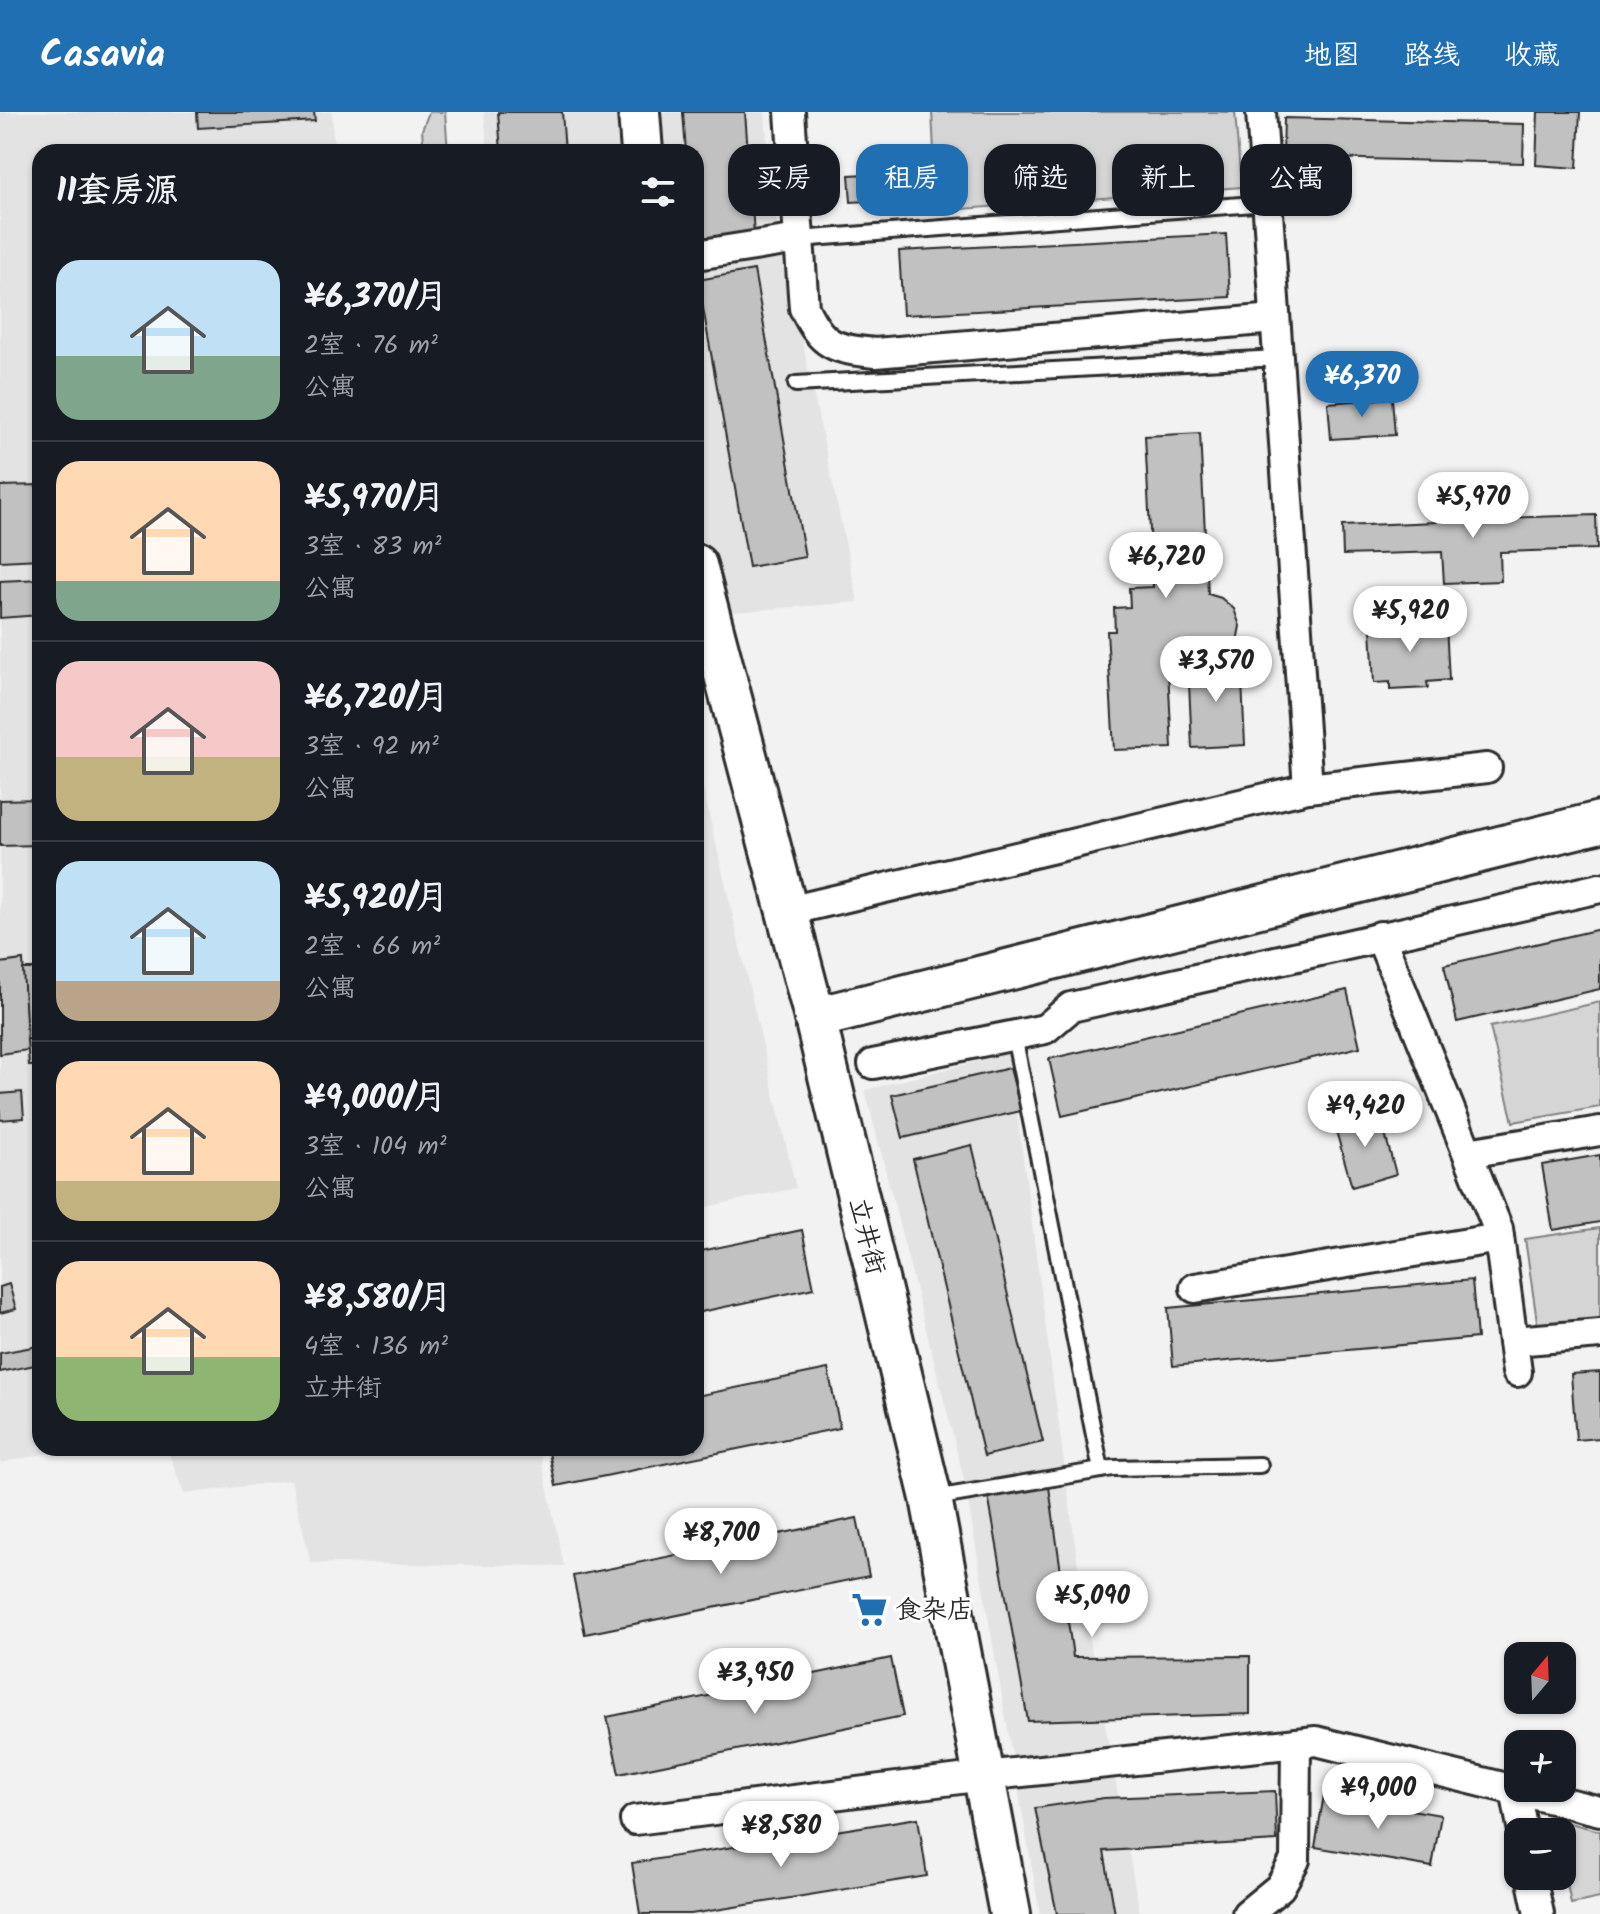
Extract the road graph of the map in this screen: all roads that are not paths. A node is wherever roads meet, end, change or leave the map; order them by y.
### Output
1 (639, 112) edge
2 (790, 112) edge
3 (1261, 112) edge
4 (641, 144) edge
5 (1263, 144) edge
6 (1240, 205) edge
7 (1268, 216) edge
8 (799, 239) junction
9 (704, 254) edge
10 (1275, 319) junction
11 (1278, 358) junction
12 (796, 384) dead end
13 (704, 595) edge
14 (1487, 768) dead end
15 (1308, 788) junction
16 (1600, 822) edge
17 (1600, 888) edge
18 (788, 911) junction
19 (1380, 936) junction
20 (815, 1018) junction
21 (1014, 1036) junction
22 (873, 1064) dead end
23 (1600, 1131) edge
24 (1468, 1153) junction
25 (1499, 1238) junction
26 (1195, 1288) dead end
27 (1600, 1334) edge
28 (1513, 1341) junction
29 (1517, 1372) dead end
30 (1260, 1465) dead end
31 (1101, 1470) junction
32 (931, 1498) junction
33 (1296, 1743) junction
34 (984, 1776) junction
35 (1504, 1787) edge
36 (1564, 1802) edge
37 (1600, 1811) edge
38 (635, 1820) dead end
39 (1534, 1890) edge
40 (1010, 1914) edge
41 (1247, 1914) edge
42 (1539, 1914) edge

1 - 4 street
2 - 8 street
3 - 5 street
6 - 8 lane
7 - 10 street
8 - 9 street
8 - 10 street
10 - 11 street
11 - 12 lane
11 - 15 street
13 - 18 street, 立井街
14 - 15 street
15 - 18 street
16 - 20 street
17 - 19 street
18 - 20 street, 立井街
19 - 21 street
19 - 24 street
20 - 32 street, 立井街
21 - 22 street
21 - 31 lane
23 - 24 street
24 - 25 street
25 - 26 street
25 - 28 street
27 - 28 street
28 - 29 street
30 - 31 lane
31 - 32 lane
32 - 34 street, 立井街
33 - 34 street
33 - 35 street
33 - 41 street
34 - 38 street
34 - 40 street, 立井街
36 - 37 street
39 - 42 street

